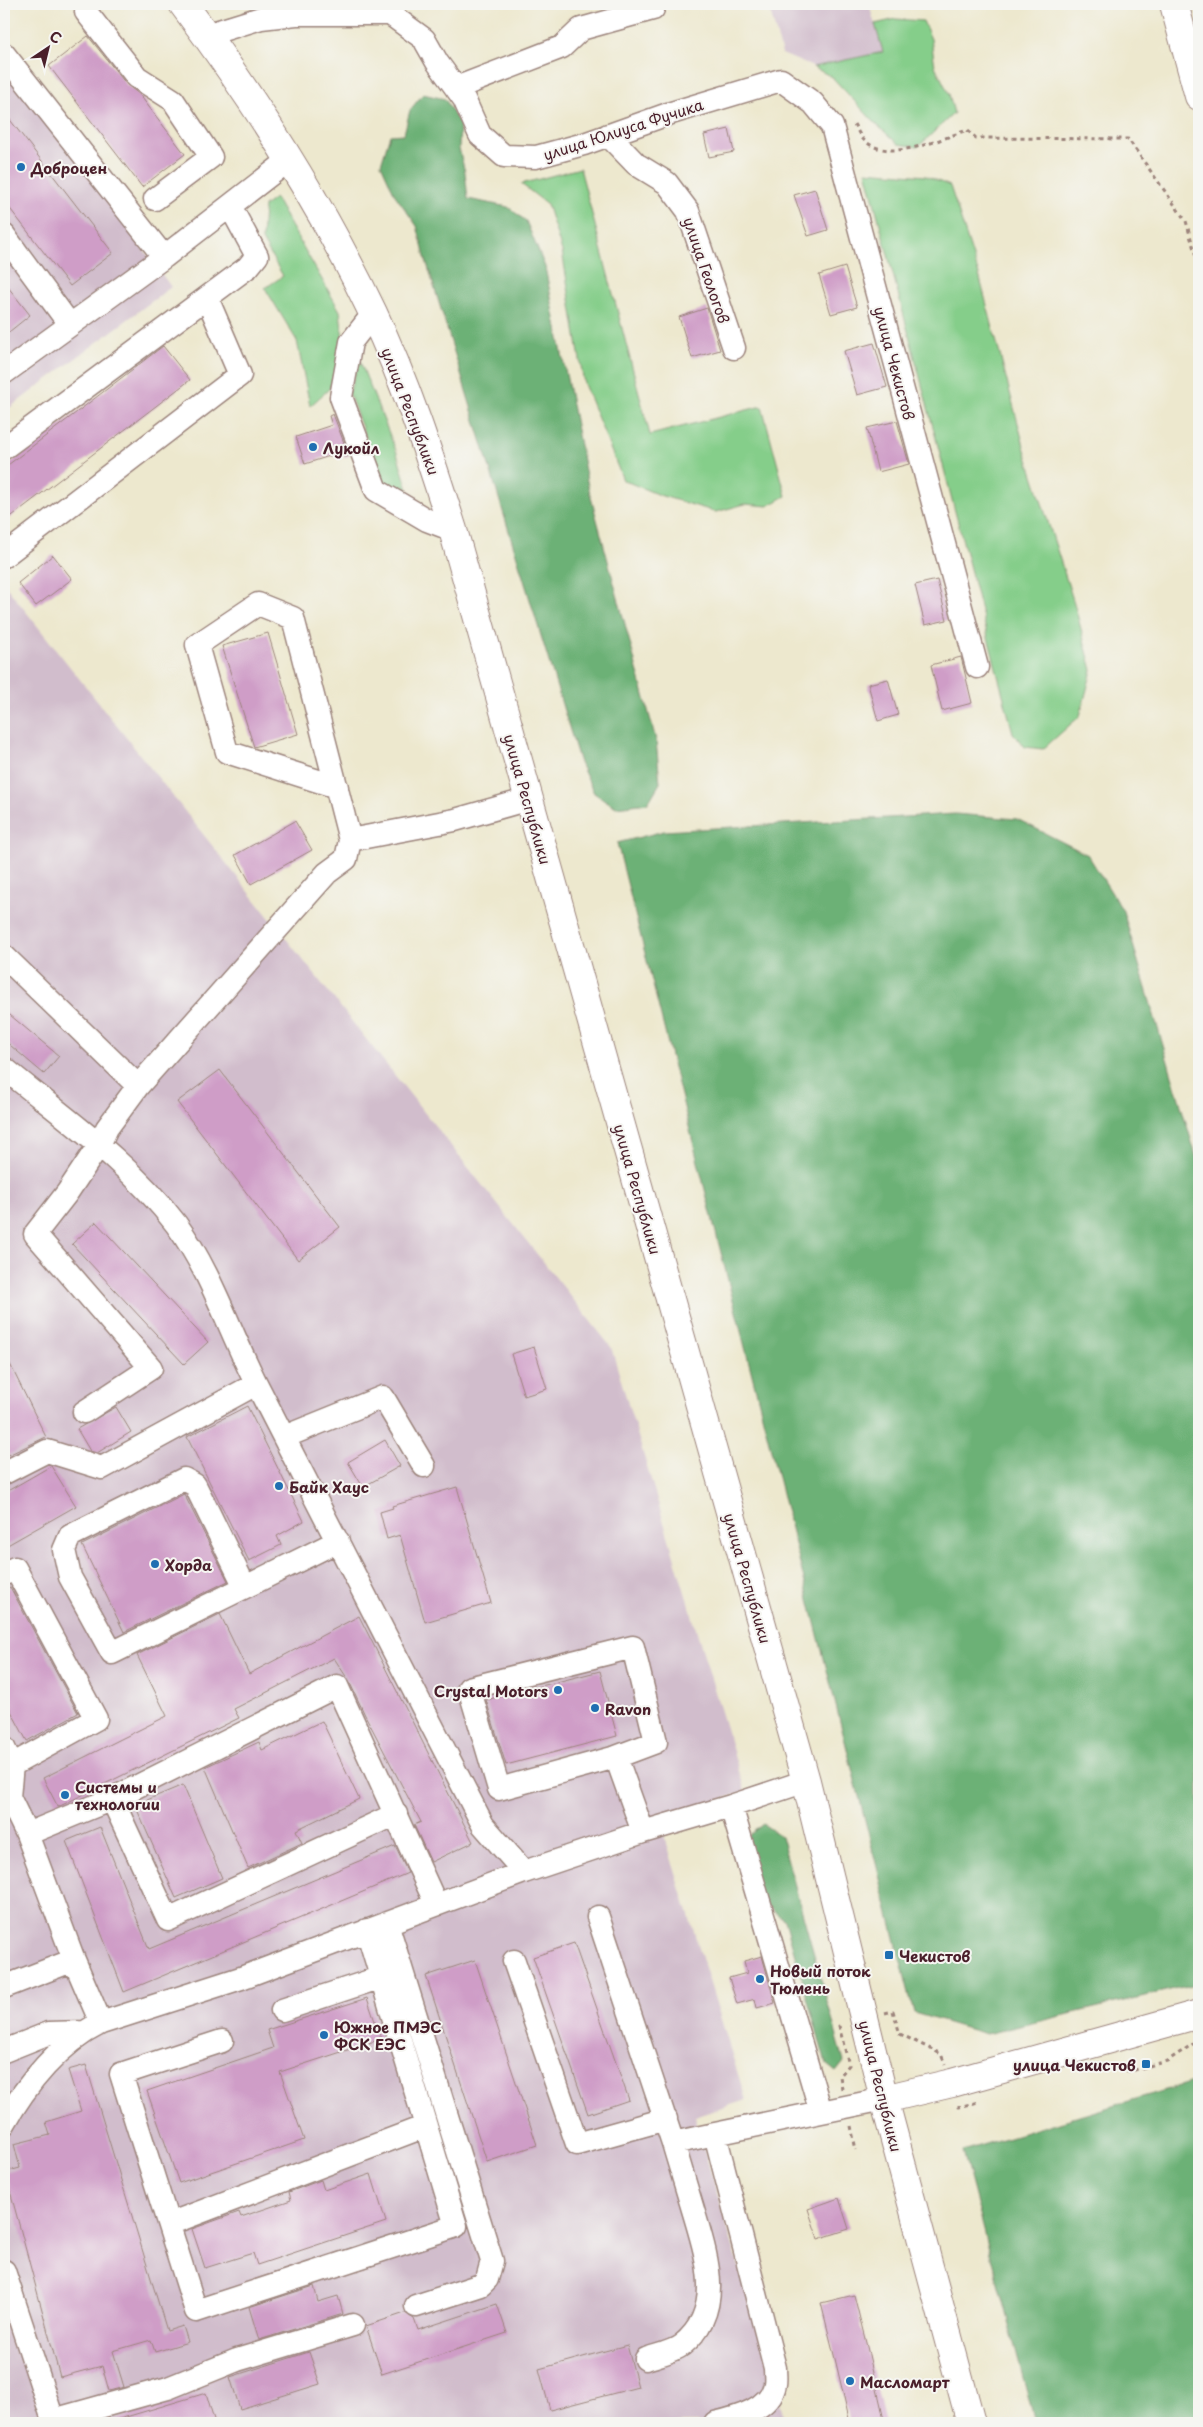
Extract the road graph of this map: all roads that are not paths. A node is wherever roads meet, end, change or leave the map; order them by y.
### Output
1 (183, 4) edge
2 (1174, 4) edge
3 (87, 6) edge
4 (653, 9) dead end
5 (264, 11) edge
6 (206, 35) junction
7 (1192, 47) edge
8 (4, 54) edge
9 (781, 80) joint
10 (456, 88) junction
11 (1199, 96) edge
12 (608, 135) junction
13 (289, 160) junction
14 (155, 199) dead end
15 (230, 206) junction
16 (4, 235) edge
17 (164, 257) junction
18 (207, 298) junction
19 (373, 314) junction
20 (70, 325) junction
21 (734, 348) dead end
22 (4, 373) edge
23 (4, 448) edge
24 (453, 530) junction
25 (4, 556) edge
26 (977, 666) dead end
27 (336, 787) junction
28 (529, 800) junction
29 (350, 840) junction
30 (4, 956) edge
31 (5, 1072) edge
32 (138, 1086) junction
33 (98, 1145) junction
34 (256, 1384) junction
35 (84, 1412) dead end
36 (284, 1436) junction
37 (424, 1466) dead end
38 (4, 1473) edge
39 (338, 1541) junction
40 (4, 1574) edge
41 (245, 1587) junction
42 (8, 1756) edge
43 (616, 1757) junction
44 (806, 1781) junction
45 (112, 1799) junction
46 (731, 1806) junction
47 (396, 1814) junction
48 (643, 1832) junction
49 (28, 1834) junction
50 (524, 1872) junction
51 (436, 1904) junction
52 (598, 1917) dead end
53 (377, 1927) junction
54 (74, 1960) junction
55 (514, 1961) dead end
56 (393, 1974) junction
57 (4, 1987) edge
58 (282, 2010) dead end
59 (1199, 2014) edge
60 (92, 2028) junction
61 (222, 2041) dead end
62 (4, 2051) edge
63 (884, 2098) junction
64 (821, 2112) junction
65 (666, 2119) junction
66 (4, 2124) edge
67 (426, 2126) junction
68 (715, 2134) junction
69 (673, 2143) junction
70 (169, 2224) junction
71 (4, 2271) edge
72 (416, 2306) dead end
73 (353, 2325) dead end
74 (646, 2359) dead end
75 (54, 2422) edge
76 (715, 2423) edge
77 (971, 2423) edge

1 - 6 main road, улица Республики
2 - 7 main road
3 - 14 street
4 - 10 street
5 - 6 street, улица Юлиуса Фучика
5 - 10 street, улица Юлиуса Фучика
6 - 13 main road, улица Республики
7 - 11 main road
8 - 17 street
9 - 12 street, улица Юлиуса Фучика
9 - 26 street, улица Чекистов
10 - 12 street, улица Юлиуса Фучика
12 - 21 street, улица Геологов
13 - 15 street
13 - 19 main road, улица Республики
15 - 17 street
15 - 18 street
16 - 20 street
17 - 20 street
18 - 23 street
18 - 25 street
19 - 24 main road, улица Республики
19 - 24 street
20 - 22 street
24 - 28 main road, улица Республики
27 - 27 street
27 - 29 street
28 - 29 street
28 - 44 main road, улица Республики
29 - 32 street
30 - 32 street
31 - 33 street
32 - 33 street
33 - 34 street
33 - 35 street
34 - 36 street
34 - 38 street
36 - 37 street
36 - 39 street
39 - 41 street
39 - 50 street
40 - 42 street
41 - 41 street
42 - 49 street
43 - 43 street
43 - 48 street
44 - 46 street
44 - 63 main road, улица Республики
45 - 47 street
45 - 47 street
45 - 49 street
46 - 48 street
46 - 64 street
47 - 51 street
48 - 50 street
49 - 54 street
50 - 51 street
51 - 53 street
52 - 65 street
53 - 56 street
53 - 60 street
54 - 57 street
54 - 60 street
55 - 65 street
56 - 58 street
56 - 67 street
56 - 72 street
59 - 63 main road
60 - 62 street
60 - 66 street
61 - 70 street
63 - 64 street
63 - 77 main road, улица Республики
64 - 68 street
65 - 69 street
67 - 70 street
67 - 70 street
68 - 69 street
68 - 76 street
69 - 74 street
71 - 75 street
73 - 75 street

